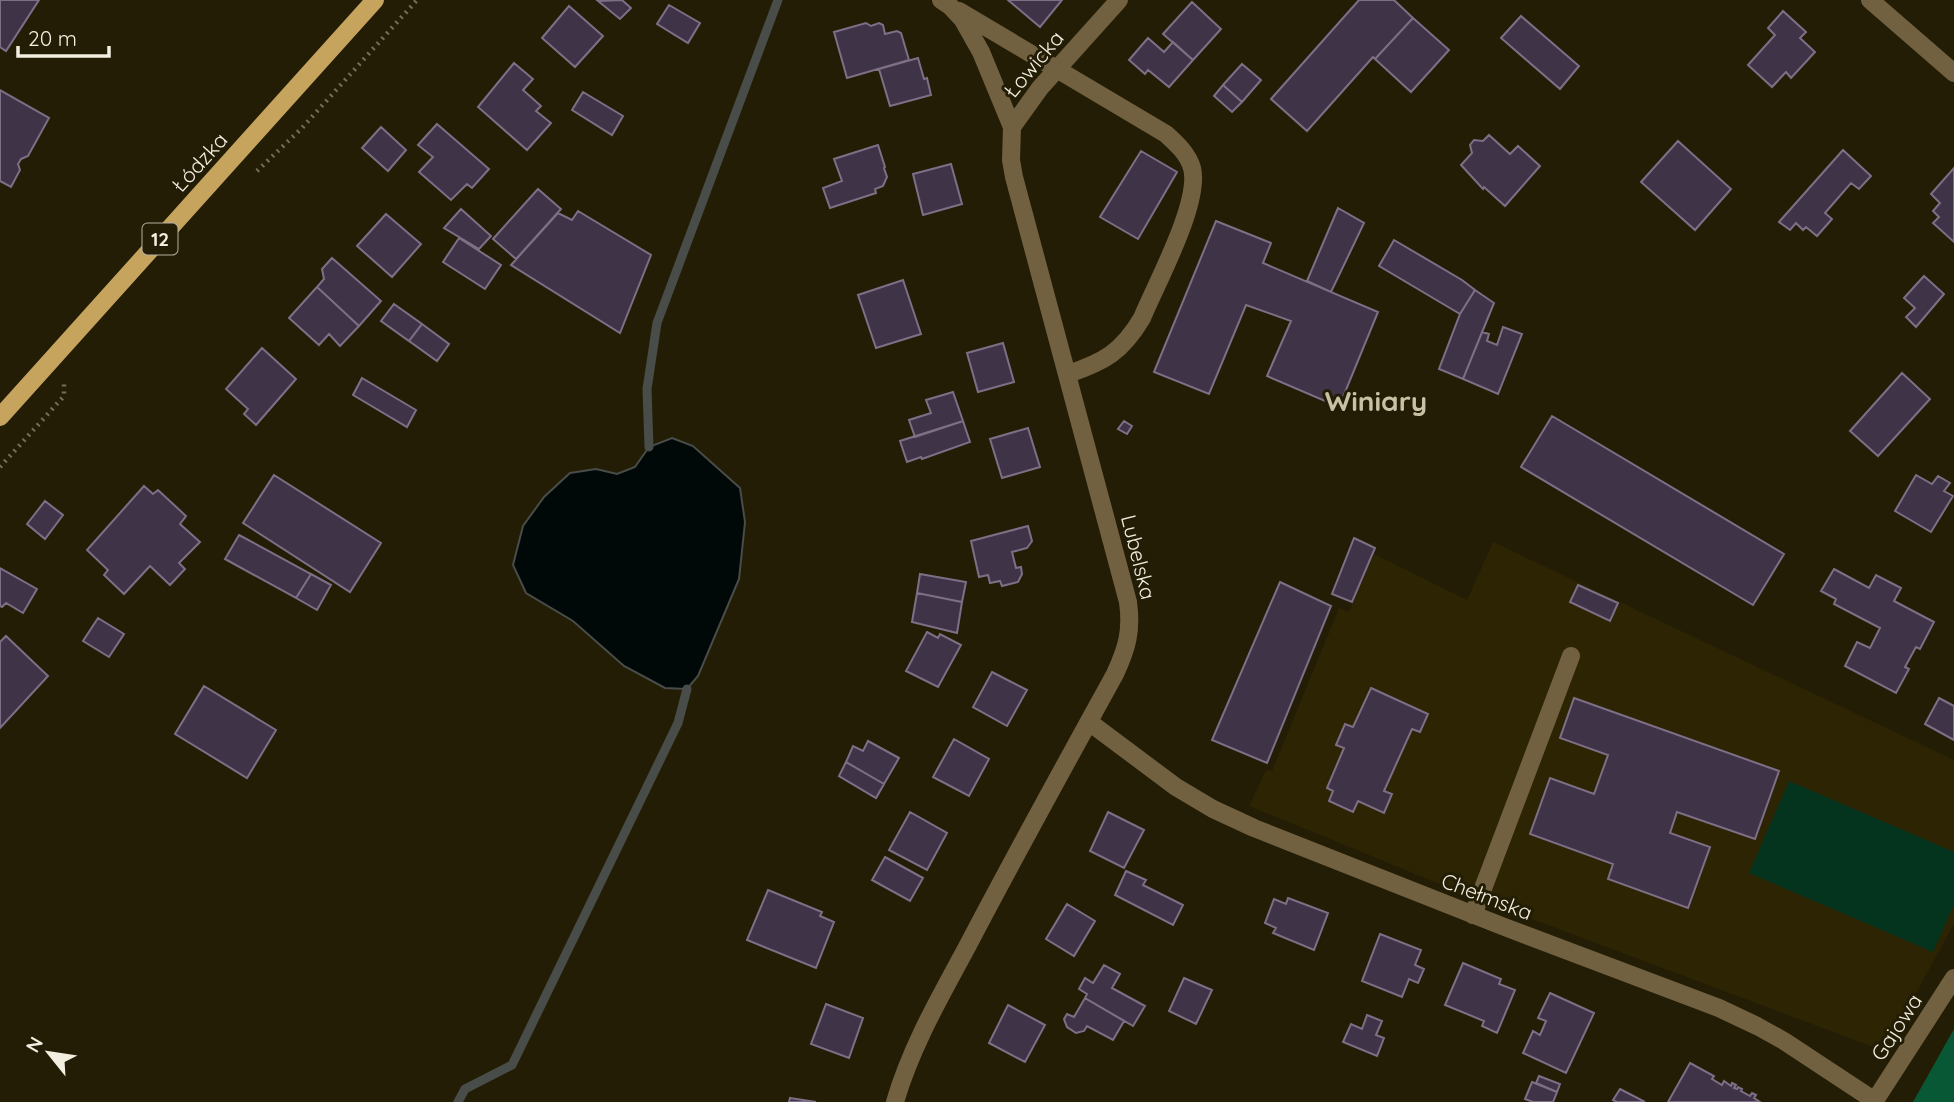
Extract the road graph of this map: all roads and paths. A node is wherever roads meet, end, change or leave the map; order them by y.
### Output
1 (375, 0) edge
2 (417, 0) edge
3 (1119, 0) edge
4 (1870, 0) edge
5 (945, 3) edge
6 (1056, 69) junction
7 (1954, 74) edge
8 (1012, 127) junction
9 (255, 173) dead end
10 (1068, 374) junction
11 (64, 381) dead end
12 (0, 417) edge
13 (0, 467) edge
14 (1571, 656) dead end
15 (1089, 722) junction
16 (1473, 915) junction
17 (1954, 978) edge
18 (1875, 1101) edge
19 (895, 1102) edge

1 - 12 main road, Łódzka / 12
2 - 9 path
3 - 6 street, Łowicka
4 - 7 street
5 - 6 street
5 - 8 street, Lubelska
6 - 8 street, Łowicka
6 - 10 street
8 - 10 street, Lubelska
10 - 15 street, Lubelska
11 - 13 path
14 - 16 street
15 - 16 street, Chełmska
15 - 19 street, Lubelska
16 - 18 street, Chełmska
17 - 18 street, Gajowa

